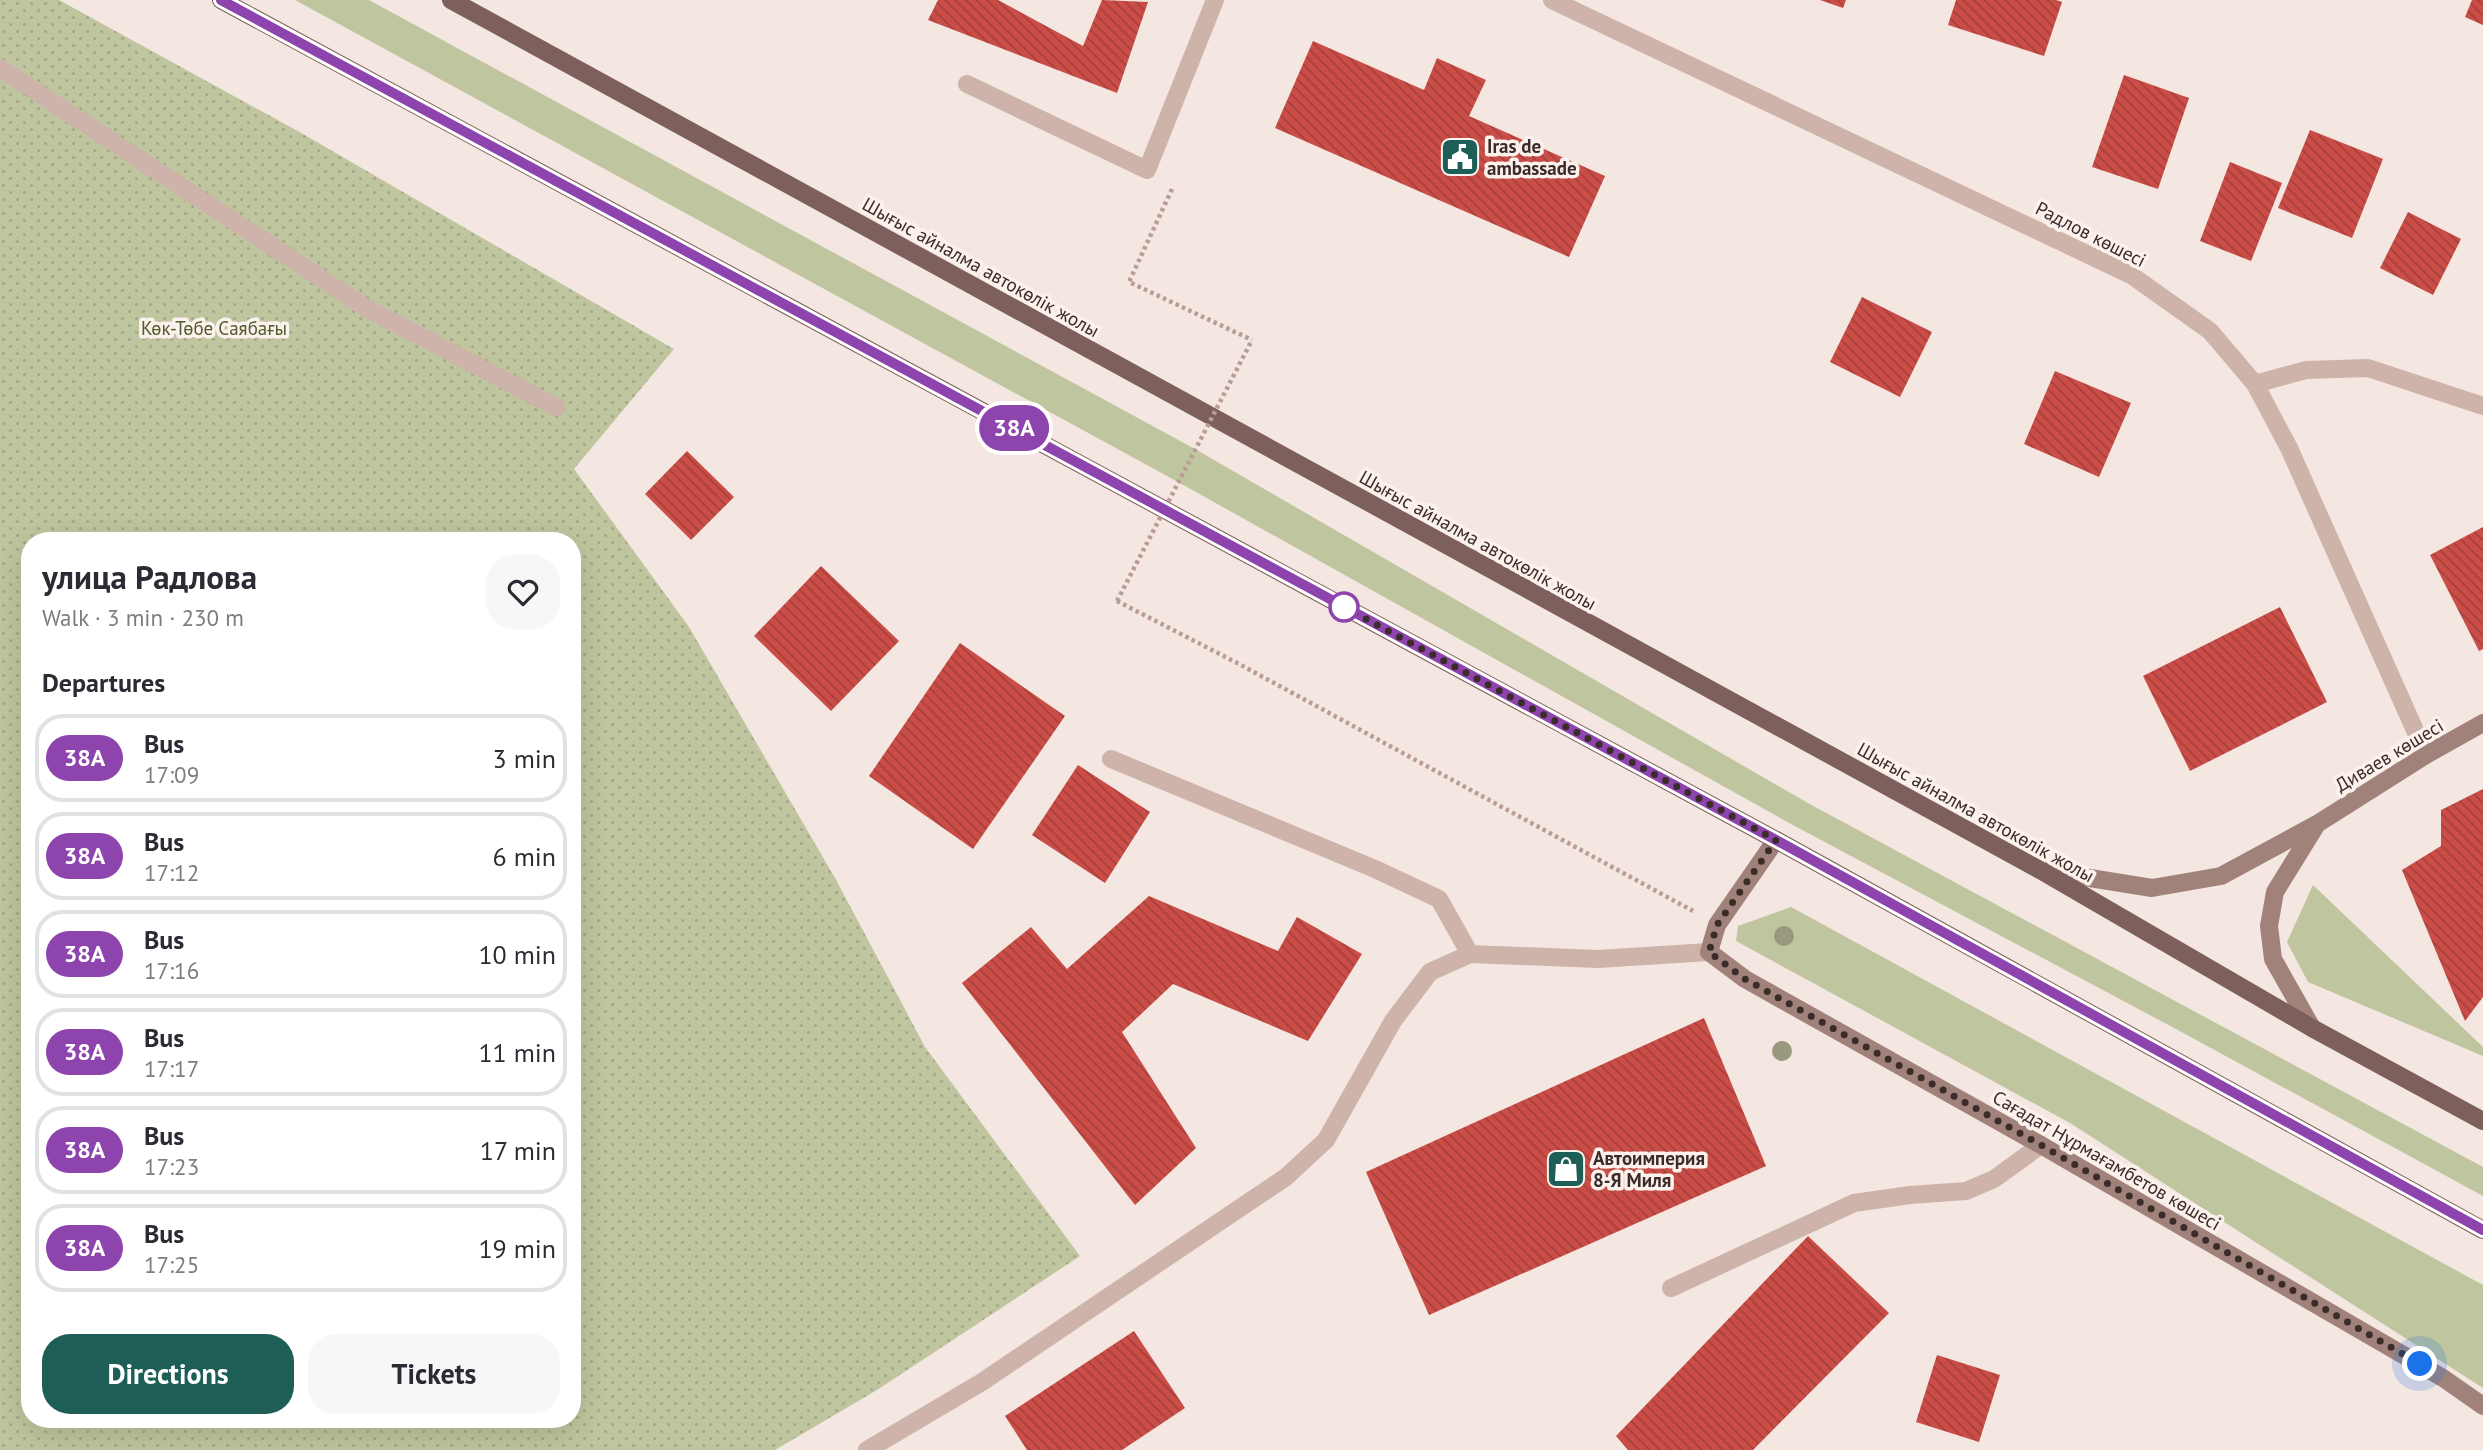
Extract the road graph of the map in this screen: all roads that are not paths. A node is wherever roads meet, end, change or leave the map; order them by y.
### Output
1 (220, 0) edge
2 (451, 0) edge
3 (1215, 0) edge
4 (1552, 0) edge
5 (0, 68) edge
6 (967, 84) dead end
7 (2255, 384) junction
8 (2483, 406) edge
9 (556, 407) dead end
10 (2483, 723) edge
11 (2426, 755) junction
12 (1111, 759) dead end
13 (2317, 824) junction
14 (1776, 840) junction
15 (2040, 870) junction
16 (1709, 952) junction
17 (1470, 954) junction
18 (2312, 1028) junction
19 (2483, 1121) edge
20 (2041, 1145) junction
21 (2483, 1230) edge
22 (1671, 1288) dead end
23 (2483, 1406) edge
24 (867, 1450) edge

1 - 14 main road
2 - 15 main road, Шығыс айналма автокөлік жолы
3 - 6 street
4 - 7 street, Радлов көшесі
5 - 9 street
7 - 8 street
7 - 11 street, Радлов көшесі
10 - 11 street, Диваев көшесі
11 - 13 street, Диваев көшесі
12 - 17 street
13 - 15 street, Диваев көшесі
13 - 18 street
14 - 16 street
14 - 21 main road
15 - 18 main road, Шығыс айналма автокөлік жолы
16 - 17 street
16 - 20 street, Сағадат Нұрмағамбетов көшесі
17 - 24 street
18 - 19 main road, Шығыс айналма автокөлік жолы
20 - 22 street
20 - 23 street, Сағадат Нұрмағамбетов көшесі

